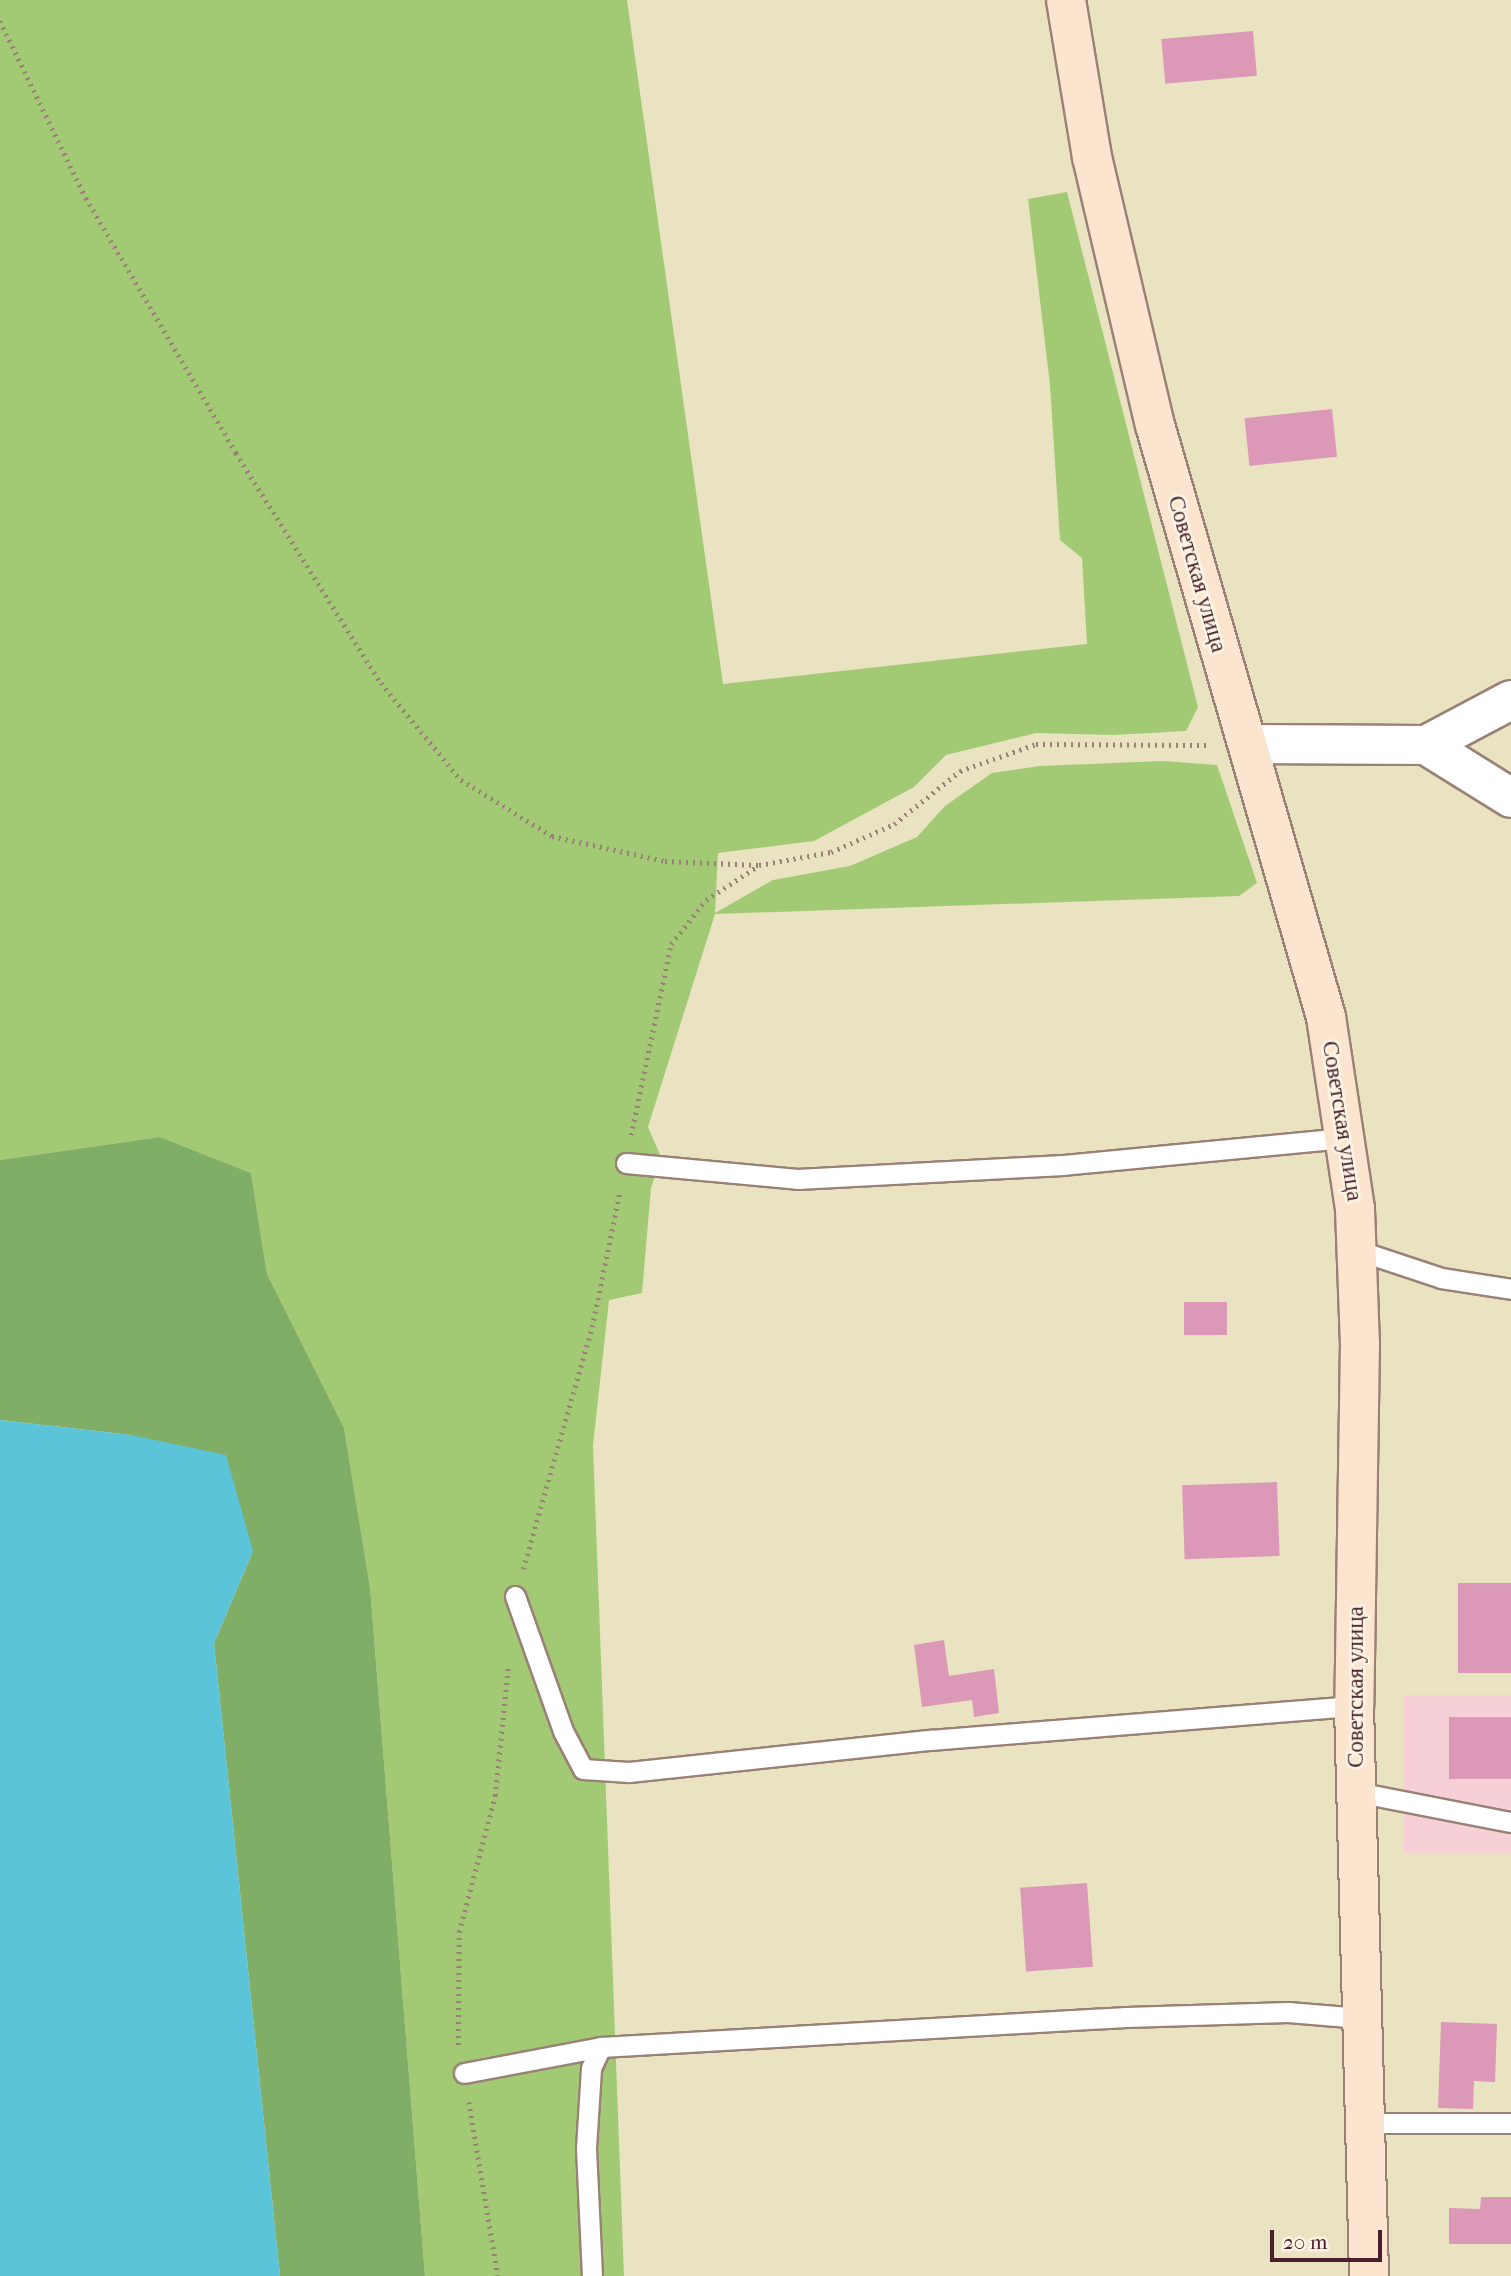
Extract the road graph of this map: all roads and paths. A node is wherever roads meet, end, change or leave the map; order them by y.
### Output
1 (1066, 0) edge
2 (0, 21) edge
3 (1511, 700) edge
4 (1248, 744) junction
5 (1426, 745) junction
6 (1511, 798) edge
7 (759, 865) junction
8 (1345, 1138) junction
9 (626, 1163) junction
10 (1357, 1250) junction
11 (1511, 1289) edge
12 (515, 1595) joint
13 (509, 1662) dead end
14 (1354, 1706) junction
15 (1356, 1792) junction
16 (1511, 1822) edge
17 (1360, 2018) junction
18 (601, 2047) junction
19 (464, 2073) junction
20 (1363, 2123) junction
21 (1511, 2123) edge
22 (498, 2276) edge
23 (592, 2276) edge
24 (1369, 2276) edge

1 - 4 street, Советская улица
2 - 7 path
3 - 5 street
4 - 5 street
4 - 7 path
4 - 8 street, Советская улица
5 - 6 street
7 - 9 path
8 - 9 lane
8 - 10 street, Советская улица
9 - 12 path
10 - 11 lane
10 - 14 street, Советская улица
12 - 14 lane
13 - 19 path
14 - 15 street, Советская улица
15 - 16 lane
15 - 17 street, Советская улица
17 - 18 lane
17 - 20 street, Советская улица
18 - 19 lane
18 - 23 lane
19 - 22 path
20 - 21 lane
20 - 24 street, Советская улица

